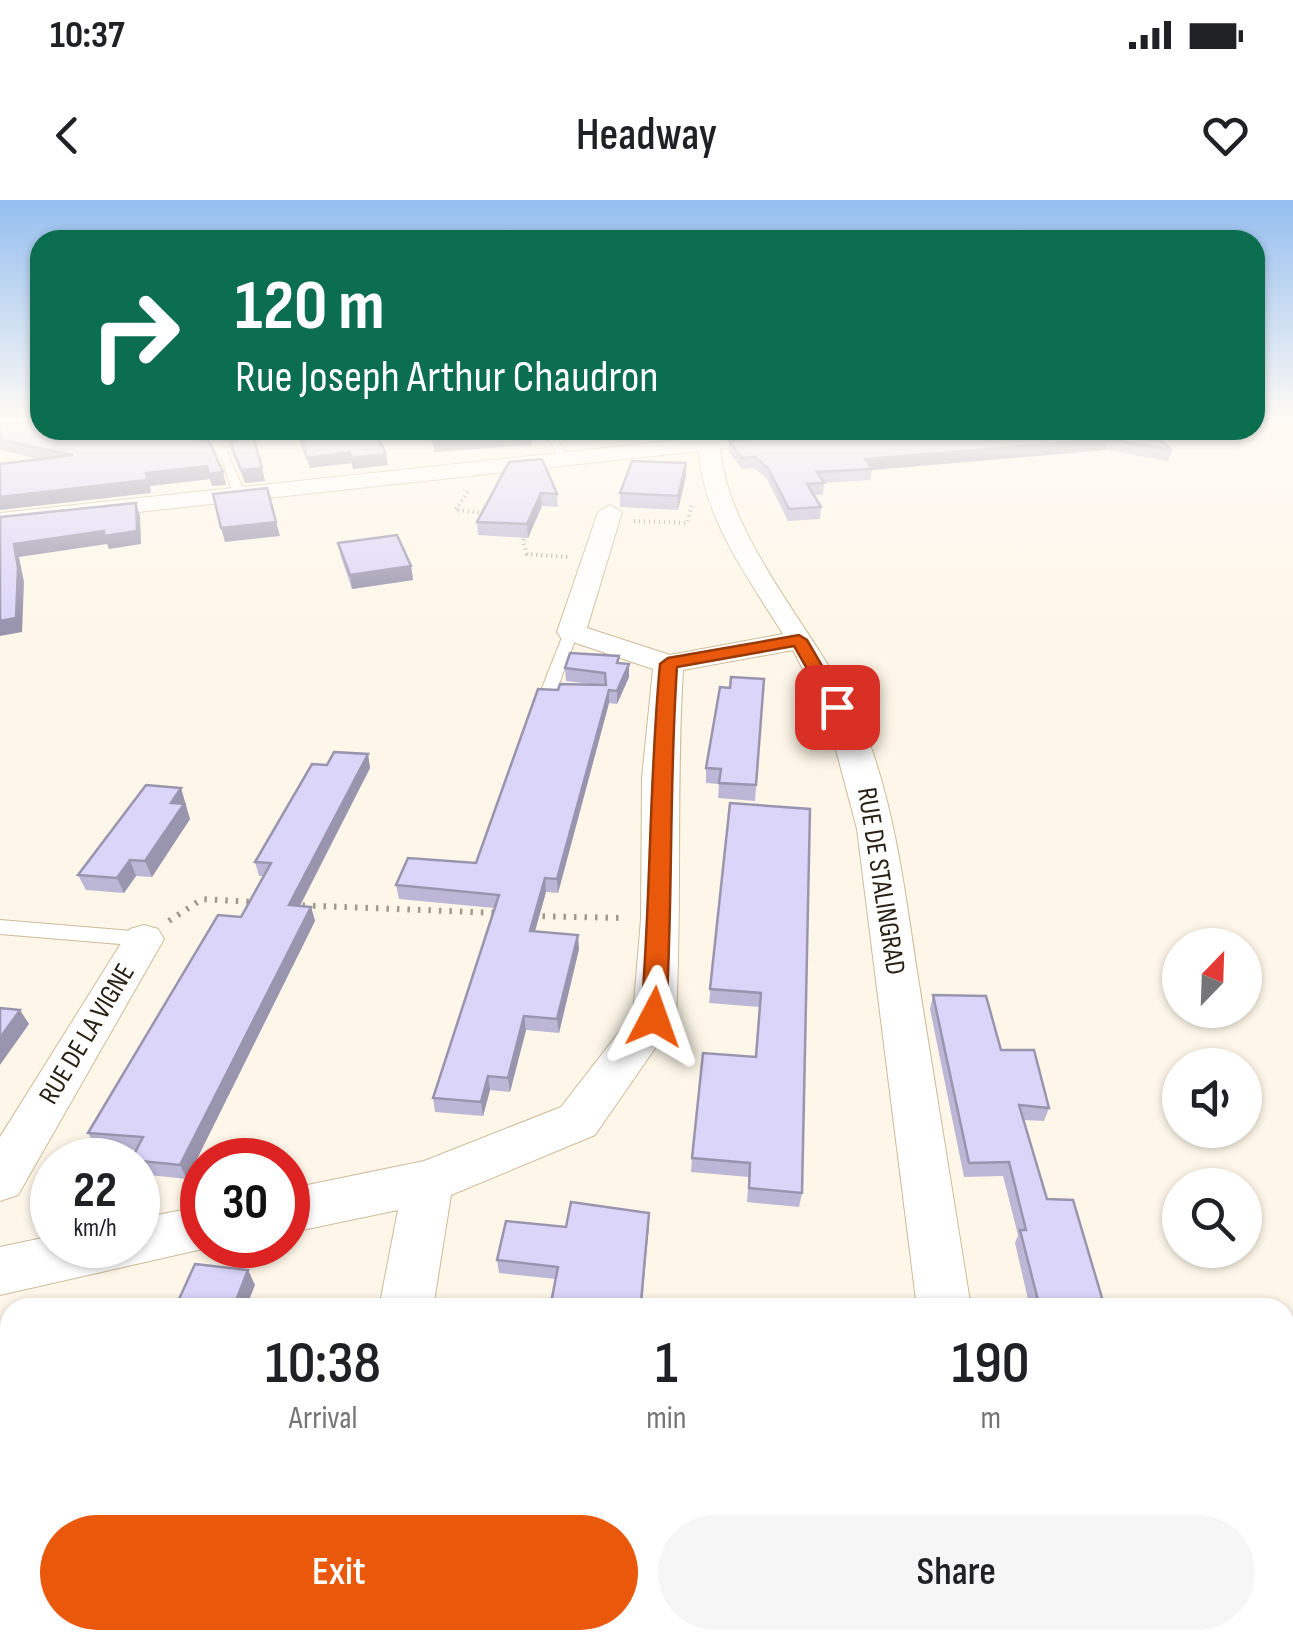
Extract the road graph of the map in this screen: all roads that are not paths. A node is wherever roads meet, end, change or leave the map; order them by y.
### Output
1 (251, 490) edge
2 (719, 490) edge
3 (238, 491) joint
4 (609, 516) road end
5 (0, 520) edge
6 (571, 632) junction
7 (799, 640) junction
8 (668, 664) junction
9 (599, 692) edge
10 (0, 927) edge
11 (144, 939) joint
12 (0, 1180) edge
13 (428, 1182) junction
14 (310, 1206) edge
15 (30, 1265) edge
16 (0, 1271) edge
17 (408, 1298) edge
18 (943, 1298) edge

1 - 3 street
2 - 7 street, RUE DE STALINGRAD
3 - 5 street
4 - 6 street
6 - 8 street
6 - 9 lane
7 - 8 street
7 - 18 street, RUE DE STALINGRAD
8 - 13 street
10 - 11 lane
11 - 12 street, RUE DE LA VIGNE
13 - 14 street
13 - 17 street
15 - 16 street

